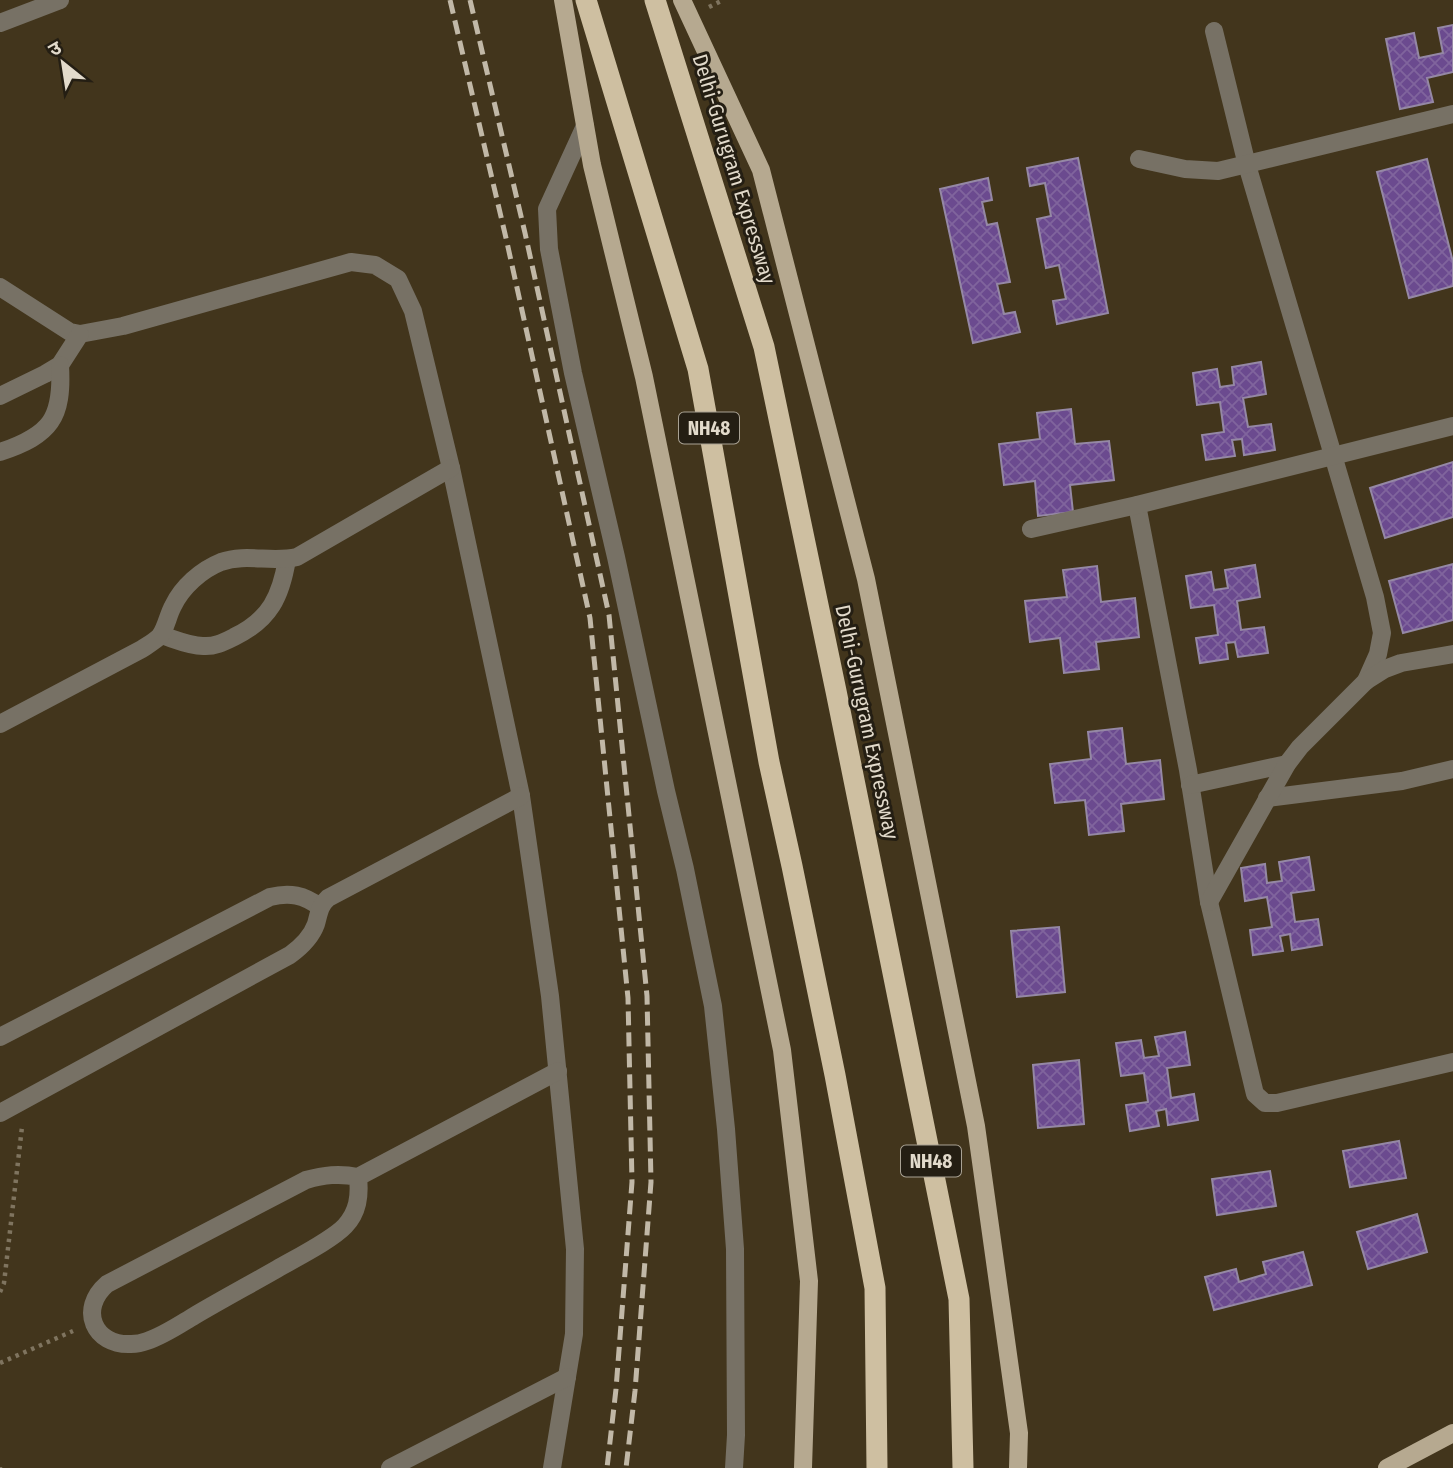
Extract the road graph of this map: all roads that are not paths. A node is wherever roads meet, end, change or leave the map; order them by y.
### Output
1 (60, 0) edge
2 (563, 0) edge
3 (586, 0) edge
4 (655, 0) edge
5 (682, 0) edge
6 (0, 23) edge
7 (1214, 31) dead end
8 (1453, 114) edge
9 (585, 126) junction
10 (1139, 159) dead end
11 (1247, 165) junction
12 (0, 287) edge
13 (80, 334) junction
14 (60, 365) junction
15 (0, 396) edge
16 (1453, 426) edge
17 (0, 452) edge
18 (1333, 456) junction
19 (451, 468) junction
20 (1137, 505) junction
21 (1031, 529) dead end
22 (287, 559) junction
23 (161, 635) junction
24 (1453, 654) edge
25 (1366, 681) junction
26 (0, 724) edge
27 (1287, 764) junction
28 (1453, 769) edge
29 (1190, 785) junction
30 (521, 796) junction
31 (1267, 798) junction
32 (1209, 902) junction
33 (320, 908) junction
34 (0, 1037) edge
35 (1453, 1062) edge
36 (558, 1071) junction
37 (0, 1113) edge
38 (358, 1177) junction
39 (567, 1377) junction
40 (1453, 1433) edge
41 (390, 1468) edge
42 (552, 1468) edge
43 (734, 1468) edge
44 (803, 1468) edge
45 (877, 1468) edge
46 (963, 1468) edge
47 (1018, 1468) edge
48 (1387, 1468) edge

1 - 6 street
2 - 9 main road
3 - 45 highway, NH48
4 - 46 highway, Delhi-Gurugram Expressway / NH48
5 - 47 main road
7 - 11 street
8 - 11 street
9 - 43 street
9 - 44 main road
10 - 11 street
11 - 18 street
12 - 13 street
13 - 14 street
13 - 19 street
14 - 15 street
14 - 17 street
16 - 18 street
18 - 20 street
18 - 25 street
19 - 22 street
19 - 30 street
20 - 21 street
20 - 29 street
22 - 23 street
22 - 23 street
23 - 26 street
24 - 25 street
25 - 27 street
27 - 29 street
27 - 31 street
28 - 31 street
29 - 32 street
30 - 33 street
30 - 36 street
31 - 32 street
32 - 35 street
33 - 34 street
33 - 37 street
36 - 38 street
36 - 39 street
38 - 38 street
39 - 41 street
39 - 42 street
40 - 48 main road

